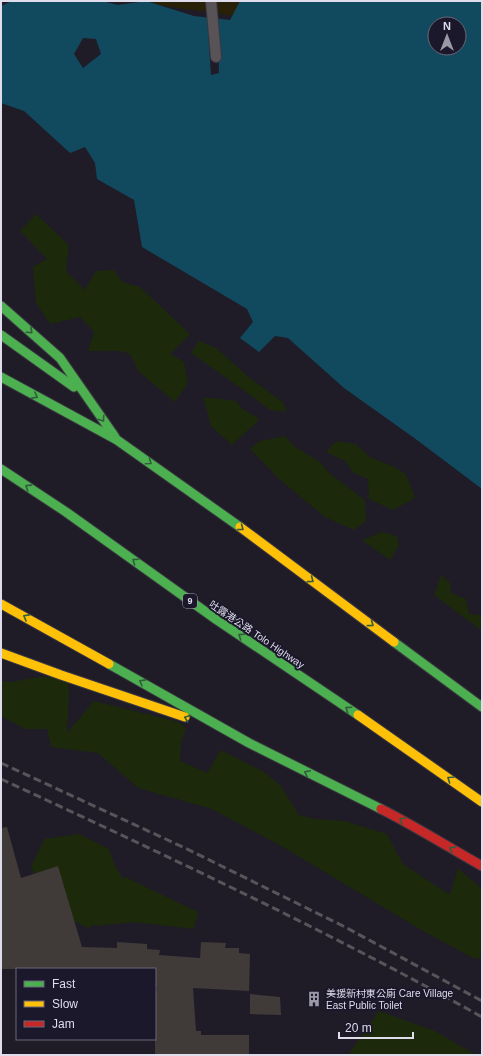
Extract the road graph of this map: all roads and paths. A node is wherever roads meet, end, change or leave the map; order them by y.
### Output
1 (211, 1) edge
2 (216, 57) dead end
3 (1, 306) edge
4 (1, 335) edge
5 (1, 377) edge
6 (88, 397) junction
7 (117, 440) junction
8 (1, 469) edge
9 (1, 604) edge
10 (1, 653) edge
11 (482, 707) edge
12 (249, 743) junction
13 (482, 802) edge
14 (482, 866) edge

1 - 2 lane
3 -> 6 highway
4 - 6 highway
5 -> 7 highway
6 -> 7 highway
7 -> 11 highway
13 -> 8 highway, 吐露港公路 Tolo Highway / 9
12 -> 9 highway
12 -> 10 highway
14 -> 12 highway

